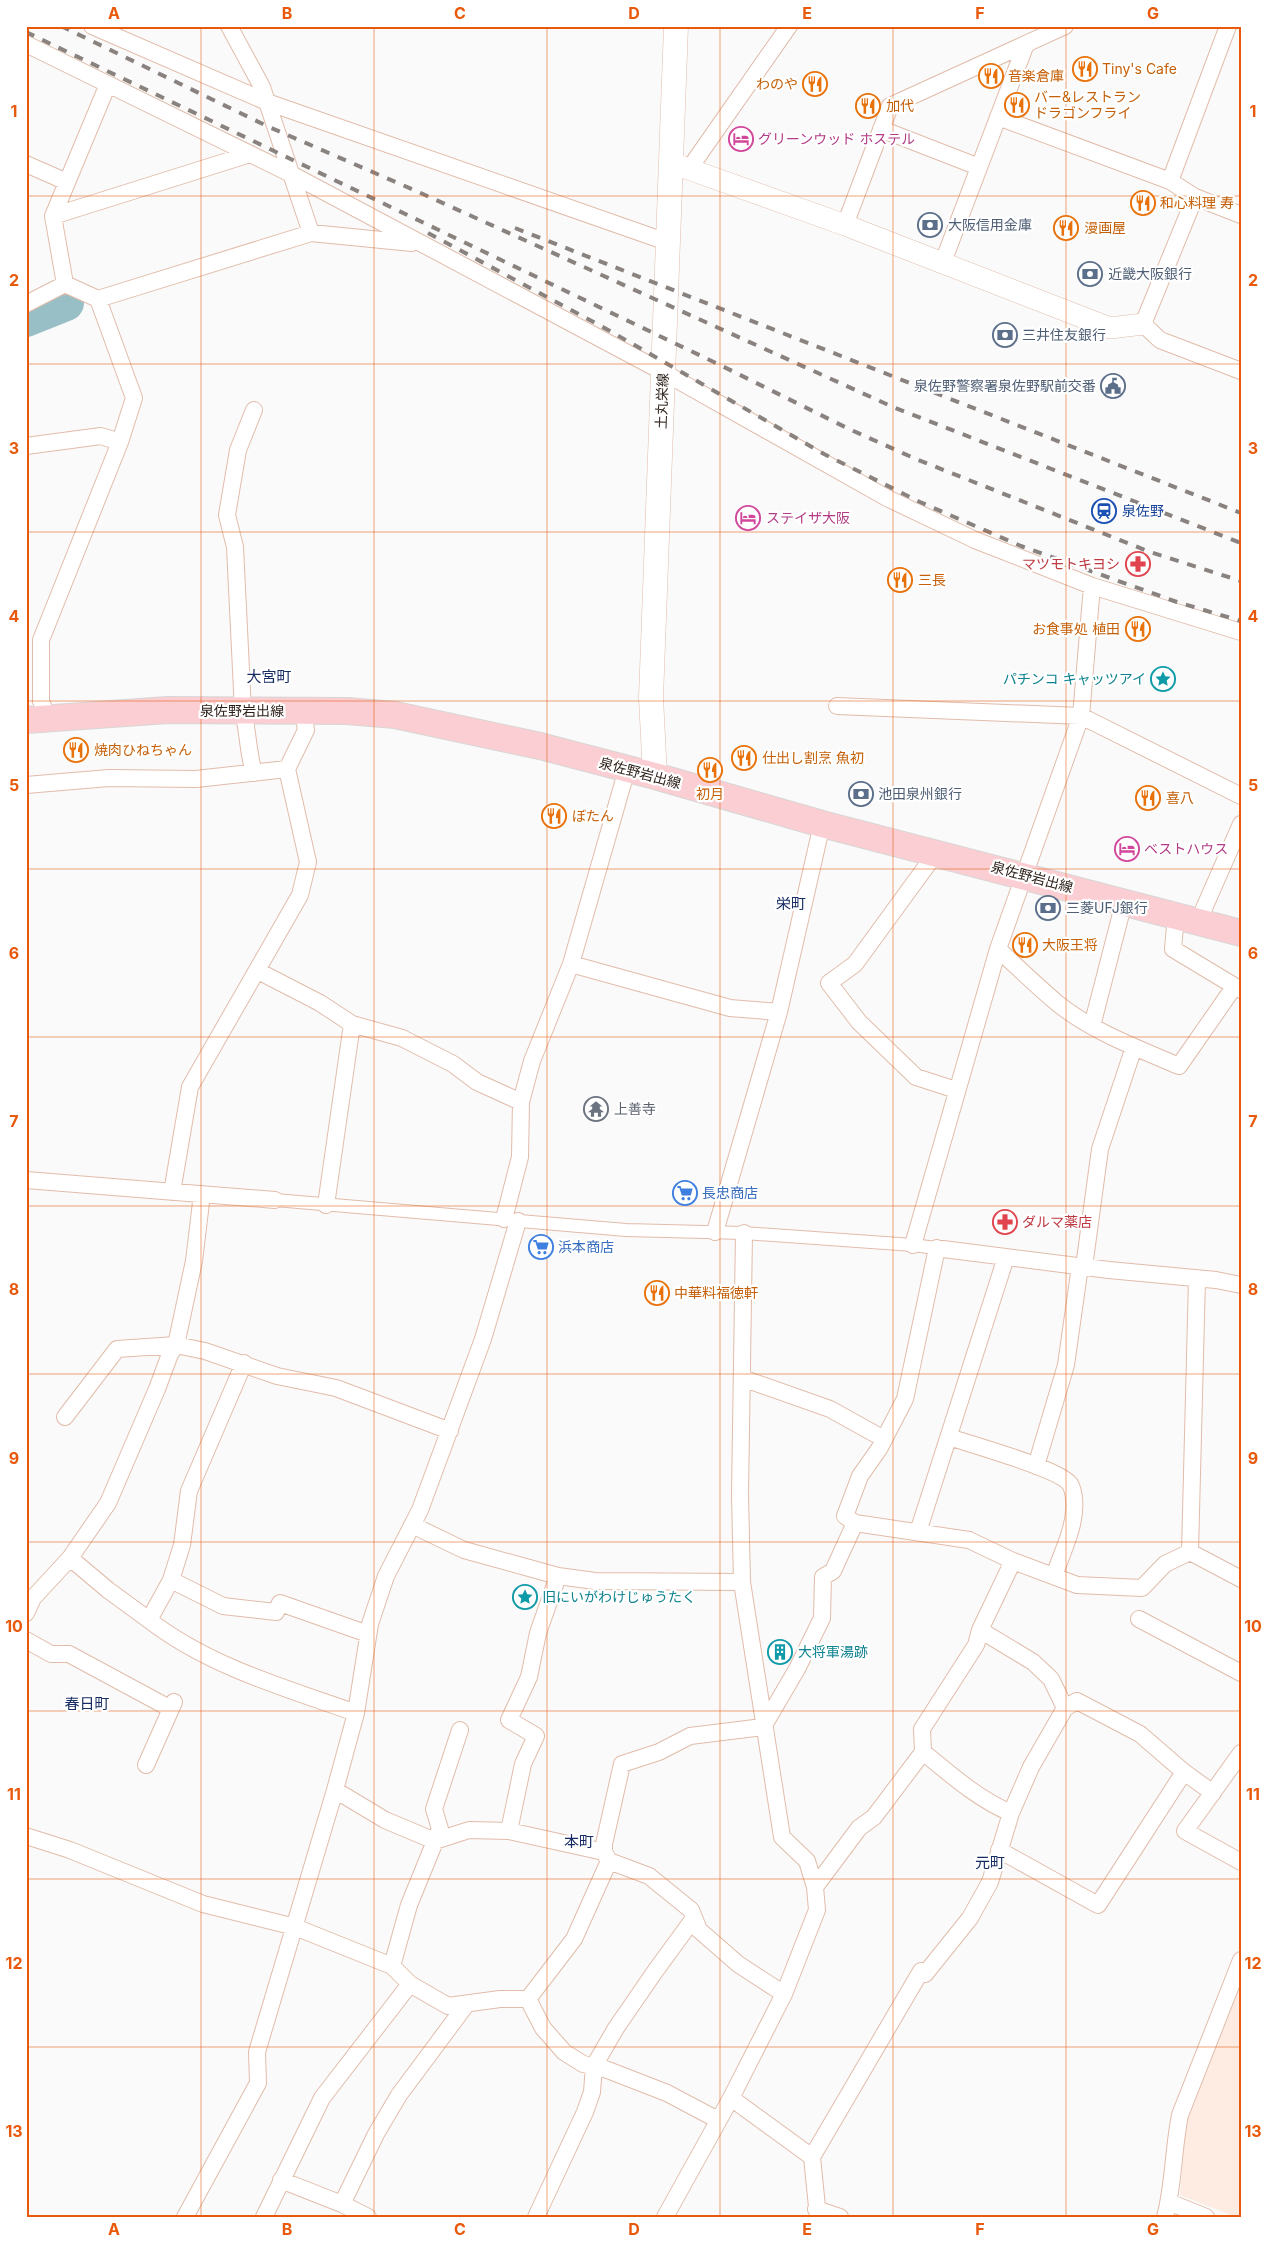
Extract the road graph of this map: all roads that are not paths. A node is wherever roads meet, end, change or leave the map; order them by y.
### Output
1 (92, 26) edge
2 (229, 26) edge
3 (676, 26) edge
4 (789, 26) edge
5 (1064, 26) edge
6 (1228, 26) edge
7 (26, 44) edge
8 (1026, 44) junction
9 (108, 84) junction
10 (267, 102) junction
11 (998, 117) junction
12 (881, 129) junction
13 (250, 154) junction
14 (26, 164) edge
15 (681, 166) junction
16 (979, 167) junction
17 (291, 174) junction
18 (1170, 181) junction
19 (67, 182) junction
20 (1195, 197) junction
21 (1241, 215) edge
22 (53, 216) junction
23 (845, 225) junction
24 (311, 233) junction
25 (667, 242) junction
26 (420, 244) junction
27 (943, 262) junction
28 (65, 284) junction
29 (98, 299) junction
30 (26, 304) edge
31 (1144, 324) junction
32 (663, 372) junction
33 (1241, 372) edge
34 (254, 410) dead end
35 (120, 442) junction
36 (26, 446) edge
37 (1092, 586) junction
38 (1241, 632) edge
39 (837, 706) dead end
40 (243, 711) junction
41 (303, 712) junction
42 (1081, 716) junction
43 (37, 720) edge
44 (287, 769) junction
45 (627, 769) junction
46 (254, 773) junction
47 (655, 776) junction
48 (26, 784) edge
49 (1241, 796) edge
50 (822, 824) junction
51 (1241, 824) edge
52 (936, 853) junction
53 (1024, 875) junction
54 (1124, 902) junction
55 (1187, 919) junction
56 (1241, 933) edge
57 (998, 949) junction
58 (570, 964) junction
59 (258, 971) junction
60 (1237, 988) edge
61 (779, 1012) junction
62 (352, 1024) junction
63 (1092, 1026) junction
64 (1134, 1047) junction
65 (956, 1090) junction
66 (521, 1102) junction
67 (26, 1180) edge
68 (172, 1192) junction
69 (202, 1194) junction
70 (275, 1200) joint
71 (326, 1205) junction
72 (511, 1220) junction
73 (716, 1232) junction
74 (744, 1233) junction
75 (913, 1245) junction
76 (940, 1249) junction
77 (1006, 1257) junction
78 (1082, 1266) junction
79 (1197, 1278) junction
80 (1241, 1285) edge
81 (176, 1345) junction
82 (244, 1363) junction
83 (742, 1378) junction
84 (65, 1417) dead end
85 (450, 1431) junction
86 (949, 1437) junction
87 (884, 1439) junction
88 (1036, 1466) junction
89 (855, 1523) junction
90 (412, 1525) junction
91 (918, 1532) junction
92 (1190, 1552) junction
93 (70, 1558) junction
94 (1013, 1561) junction
95 (558, 1576) junction
96 (1054, 1576) junction
97 (1241, 1579) edge
98 (172, 1580) junction
99 (742, 1582) junction
100 (29, 1601) edge
101 (1139, 1619) dead end
102 (148, 1620) junction
103 (980, 1630) junction
104 (368, 1634) junction
105 (26, 1640) edge
106 (1241, 1674) edge
107 (1065, 1708) junction
108 (356, 1713) junction
109 (763, 1727) junction
110 (460, 1730) dead end
111 (923, 1752) junction
112 (1241, 1754) edge
113 (146, 1765) dead end
114 (1184, 1772) junction
115 (335, 1790) junction
116 (1213, 1793) junction
117 (1011, 1813) junction
118 (509, 1831) junction
119 (26, 1836) edge
120 (435, 1841) junction
121 (999, 1850) junction
122 (607, 1856) junction
123 (1241, 1862) edge
124 (815, 1887) junction
125 (694, 1918) junction
126 (295, 1926) junction
127 (1241, 1960) edge
128 (392, 1966) junction
129 (410, 1984) junction
130 (784, 1994) junction
131 (528, 1999) junction
132 (466, 2005) junction
133 (594, 2066) junction
134 (731, 2098) junction
135 (718, 2120) junction
136 (812, 2156) junction
137 (281, 2180) junction
138 (337, 2207) edge
139 (1167, 2210) edge
140 (817, 2213) edge
141 (185, 2217) edge
142 (264, 2217) edge
143 (368, 2217) edge
144 (536, 2217) edge
145 (664, 2217) edge
146 (840, 2217) edge
147 (1206, 2217) edge

1 - 10 street
2 - 10 street
3 - 15 main road, 土丸栄線
4 - 15 street
5 - 8 street
6 - 18 street
7 - 9 street
8 - 11 street
8 - 12 street
9 - 13 street
9 - 19 street
10 - 17 street
10 - 25 street
11 - 16 street
11 - 18 street
12 - 16 street
12 - 23 street
13 - 17 street
13 - 22 street
14 - 19 street
15 - 23 street
15 - 25 main road, 土丸栄線
16 - 27 street
17 - 24 street
17 - 26 street
18 - 20 street
19 - 22 street
20 - 21 street
20 - 31 street
22 - 28 street
23 - 27 street
24 - 26 street
24 - 29 street
25 - 32 main road, 土丸栄線
26 - 32 street
27 - 31 street
28 - 29 street
28 - 30 street
29 - 35 street
31 - 33 street
32 - 37 street
32 - 47 main road, 土丸栄線
34 - 40 street
35 - 36 street
35 - 43 street
37 - 38 street
37 - 42 street
39 - 42 street
40 - 41 main road, 泉佐野岩出線
40 - 43 main road, 泉佐野岩出線
40 - 46 street
41 - 44 street
41 - 45 main road, 泉佐野岩出線
42 - 49 street
42 - 53 street
44 - 46 street
44 - 59 street
45 - 47 main road, 泉佐野岩出線
45 - 58 street
46 - 48 street
47 - 50 main road, 泉佐野岩出線
50 - 52 main road, 泉佐野岩出線
50 - 61 street
51 - 55 street
52 - 53 main road, 泉佐野岩出線
52 - 65 street
53 - 54 main road, 泉佐野岩出線
53 - 57 street
54 - 55 main road, 泉佐野岩出線
54 - 63 street
55 - 56 main road, 泉佐野岩出線
55 - 60 street
57 - 63 street
57 - 65 street
58 - 61 street
58 - 66 street
59 - 62 street
59 - 68 street
60 - 64 street
61 - 73 street
62 - 66 street
62 - 71 street
63 - 64 street
64 - 78 street
65 - 75 street
66 - 72 street
67 - 68 street
68 - 69 street
69 - 70 street
69 - 81 street
70 - 71 street
71 - 72 street
72 - 73 street
72 - 85 street
73 - 74 street
74 - 75 street
74 - 83 street
75 - 76 street
76 - 77 street
76 - 87 street
77 - 78 street
77 - 86 street
78 - 79 street
78 - 88 street
79 - 80 street
79 - 92 street
81 - 82 street
81 - 84 street
81 - 93 street
82 - 85 street
82 - 98 street
83 - 87 street
83 - 99 street
85 - 90 street
86 - 88 street
86 - 91 street
87 - 89 street
88 - 96 street
89 - 91 street
89 - 109 street
90 - 95 street
90 - 104 street
91 - 94 street
92 - 96 street
92 - 97 street
93 - 100 street
93 - 102 street
94 - 96 street
94 - 103 street
95 - 99 street
95 - 118 street
98 - 102 street
98 - 104 street
99 - 109 street
101 - 106 street
102 - 108 street
103 - 107 street
103 - 111 street
104 - 108 street
105 - 113 street
107 - 114 street
107 - 117 street
108 - 115 street
109 - 122 street
109 - 124 street
110 - 120 street
111 - 117 street
111 - 124 street
112 - 116 street
114 - 116 street
114 - 121 street
115 - 120 street
115 - 126 street
116 - 123 street
117 - 121 street
118 - 120 street
118 - 122 street
119 - 126 street
120 - 128 street
121 - 136 street
122 - 125 street
122 - 131 street
124 - 130 street
125 - 130 street
125 - 133 street
126 - 128 street
126 - 141 street
127 - 139 street
128 - 129 street
129 - 132 street
129 - 137 street
130 - 134 street
131 - 132 street
131 - 133 street
132 - 138 street
133 - 135 street
133 - 144 street
134 - 135 street
134 - 136 street
135 - 145 street
136 - 140 street
137 - 138 street
137 - 142 street
138 - 143 street
139 - 147 street
140 - 146 street

